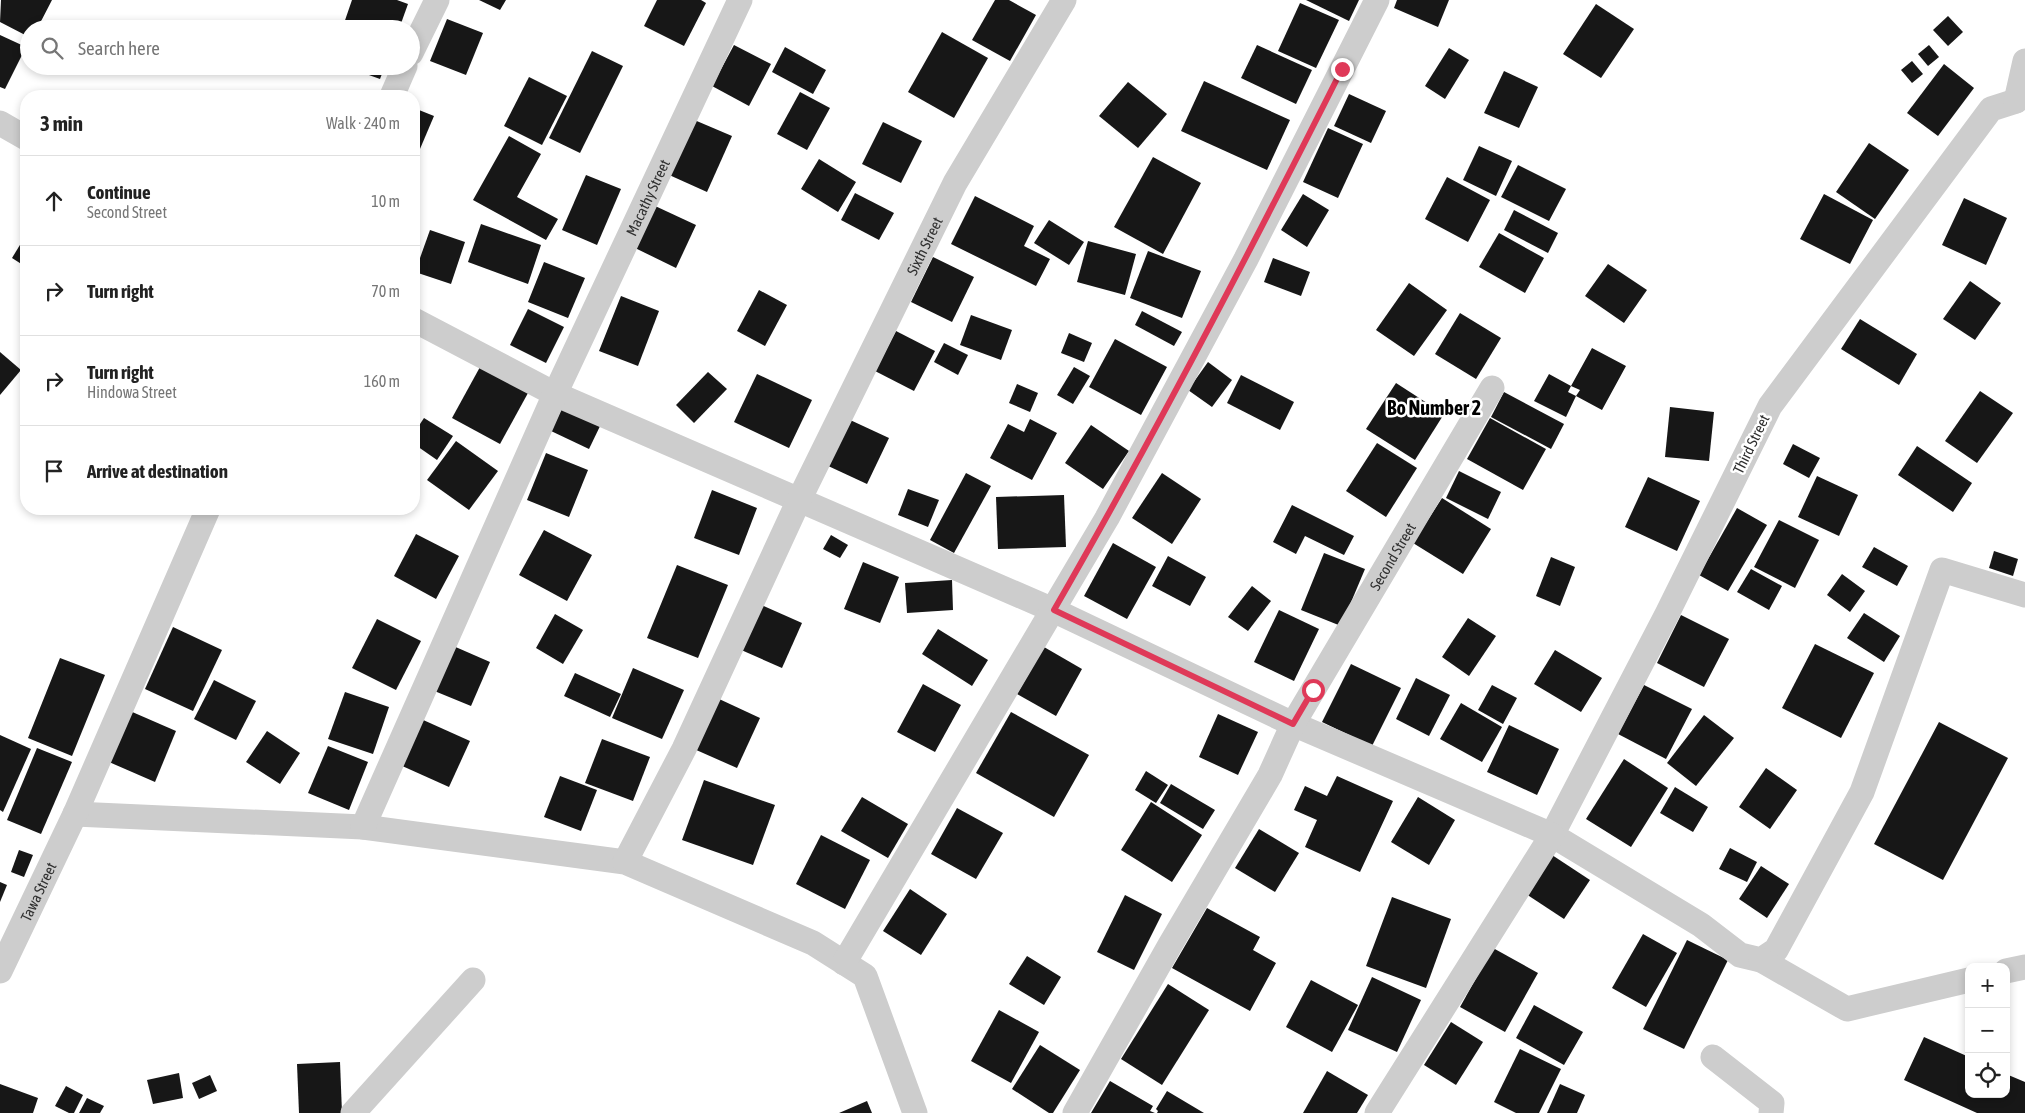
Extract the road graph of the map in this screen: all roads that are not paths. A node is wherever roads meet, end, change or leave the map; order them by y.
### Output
1 (437, 0) edge
2 (740, 0) edge
3 (1064, 0) edge
4 (1377, 0) edge
5 (420, 35) edge
6 (2025, 61) edge
7 (401, 75) edge
8 (395, 90) edge
9 (2020, 105) edge
10 (0, 123) edge
11 (20, 135) edge
12 (420, 323) edge
13 (1492, 388) dead end
14 (555, 394) junction
15 (799, 500) junction
16 (205, 515) edge
17 (2025, 595) edge
18 (1050, 615) junction
19 (1293, 724) junction
20 (74, 814) junction
21 (363, 827) junction
22 (1552, 835) junction
23 (625, 862) junction
24 (1761, 960) junction
25 (844, 963) junction
26 (2025, 967) edge
27 (2010, 970) edge
28 (0, 971) edge
29 (473, 980) dead end
30 (1965, 981) edge
31 (1714, 1057) dead end
32 (353, 1113) edge
33 (915, 1113) edge
34 (1075, 1113) edge
35 (1377, 1113) edge
36 (1771, 1113) edge

1 - 5 street
2 - 14 street, Macathy Street
3 - 15 street, Sixth Street
4 - 18 street
6 - 9 street
7 - 8 street
9 - 22 street, Third Street
10 - 11 street
12 - 14 street
13 - 19 street, Second Street
14 - 15 street
14 - 21 street, Macathy Street
15 - 18 street
15 - 23 street, Sixth Street
16 - 20 street, Tawa Street
17 - 24 street
18 - 19 street
18 - 25 street
19 - 22 street
19 - 34 street, Second Street
20 - 21 street
20 - 28 street, Tawa Street
21 - 23 street
22 - 24 street
22 - 35 street, Third Street
23 - 25 street
24 - 30 street
25 - 33 street
26 - 27 street
29 - 32 street
31 - 36 street

